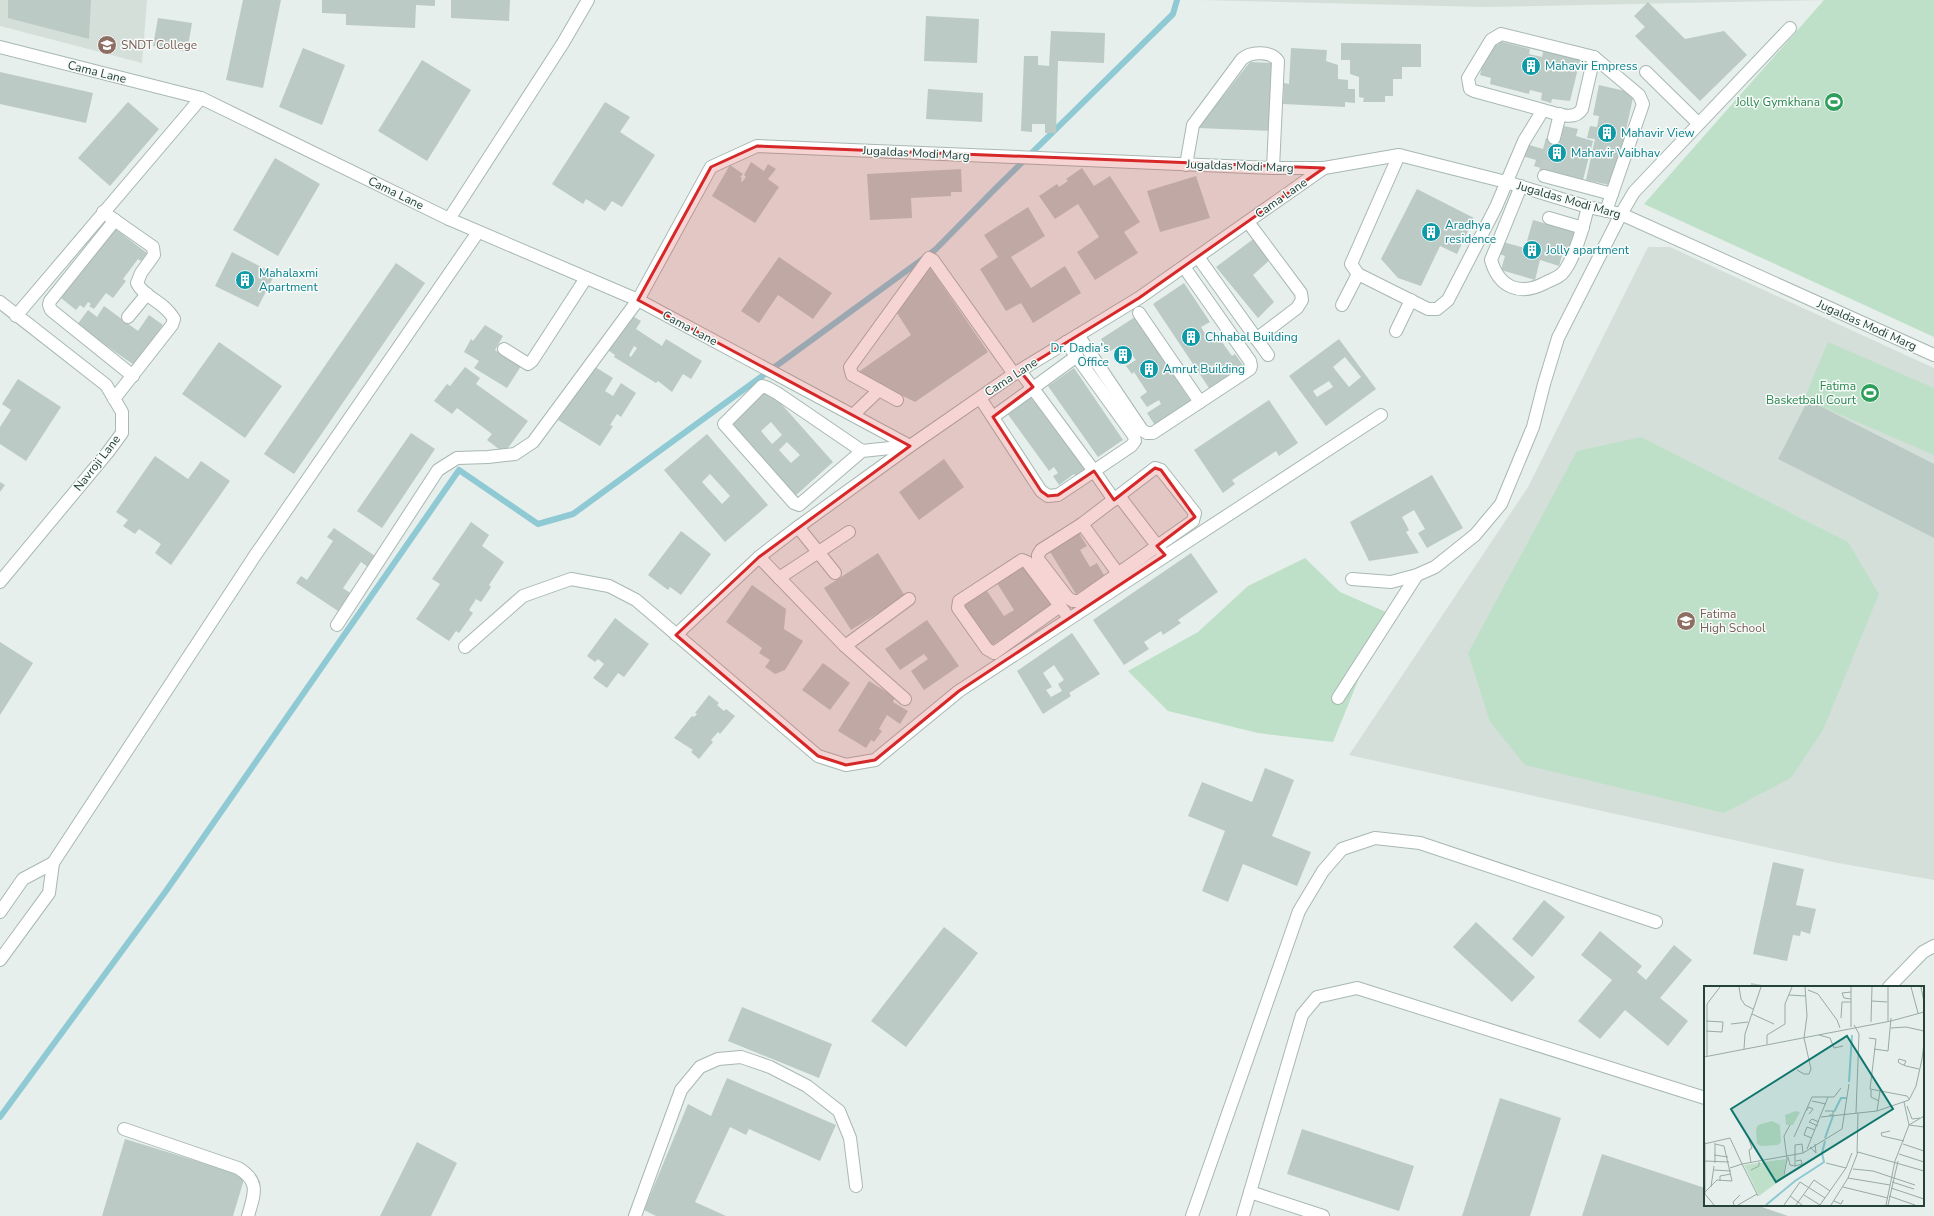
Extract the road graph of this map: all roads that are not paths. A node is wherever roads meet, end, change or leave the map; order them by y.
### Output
1 (588, 0) edge
2 (1790, 28) dead end
3 (0, 47) edge
4 (1594, 57) junction
5 (1646, 72) dead end
6 (201, 98) junction
7 (1543, 110) junction
8 (1560, 114) junction
9 (1698, 123) junction
10 (1554, 138) tunnel mouth
11 (1399, 155) junction
12 (1186, 165) junction
13 (1273, 168) junction
14 (1324, 168) junction
15 (1506, 182) junction
16 (1521, 186) junction
17 (1540, 192) junction
18 (1612, 194) junction
19 (1588, 207) junction
20 (1606, 211) junction
21 (104, 212) junction
22 (1621, 214) junction
23 (1549, 218) dead end
24 (449, 219) junction
25 (115, 220) junction
26 (1248, 222) junction
27 (1583, 228) junction
28 (478, 232) junction
29 (1198, 257) junction
30 (1184, 267) junction
31 (1358, 274) junction
32 (586, 278) junction
33 (147, 294) junction
34 (1139, 298) junction
35 (638, 300) junction
36 (1411, 300) junction
37 (0, 302) edge
38 (1342, 305) dead end
39 (1126, 306) junction
40 (1139, 313) junction
41 (16, 316) junction
42 (128, 317) dead end
43 (1396, 331) dead end
44 (1078, 335) junction
45 (1256, 339) junction
46 (1066, 342) junction
47 (504, 350) dead end
48 (1268, 355) dead end
49 (1934, 355) edge
50 (1077, 356) junction
51 (1017, 372) junction
52 (133, 376) junction
53 (1033, 388) junction
54 (879, 390) junction
55 (980, 398) junction
56 (114, 399) junction
57 (897, 400) dead end
58 (1200, 402) junction
59 (1381, 414) dead end
60 (853, 415) junction
61 (993, 417) junction
62 (910, 446) junction
63 (862, 451) junction
64 (1094, 471) junction
65 (1116, 498) junction
66 (1082, 524) junction
67 (798, 527) junction
68 (849, 532) dead end
69 (1157, 546) junction
70 (818, 552) junction
71 (1165, 555) junction
72 (759, 557) junction
73 (835, 573) dead end
74 (1417, 575) junction
75 (1121, 577) junction
76 (779, 578) junction
77 (1352, 580) dead end
78 (0, 582) edge
79 (909, 599) dead end
80 (1060, 606) junction
81 (1069, 618) junction
82 (337, 626) dead end
83 (676, 635) junction
84 (845, 646) junction
85 (466, 647) dead end
86 (1338, 698) dead end
87 (906, 699) dead end
88 (53, 863) junction
89 (0, 912) edge
90 (1656, 922) dead end
91 (1934, 946) edge
92 (0, 960) edge
93 (1890, 986) edge
94 (1704, 1098) edge
95 (124, 1129) dead end
96 (856, 1186) dead end
97 (1250, 1192) junction
98 (248, 1216) edge
99 (635, 1216) edge
100 (1192, 1216) edge
101 (1243, 1216) edge
102 (1323, 1216) edge

1 - 24 street
2 - 9 street
3 - 6 street, Cama Lane
4 - 7 street
4 - 8 street
4 - 18 street
5 - 9 street
6 - 21 street
6 - 24 street, Cama Lane
7 - 8 street
7 - 15 street
8 - 10 street
9 - 22 street
11 - 14 street, Jugaldas Modi Marg
11 - 15 street, Jugaldas Modi Marg
11 - 31 street
12 - 13 street, Jugaldas Modi Marg
12 - 13 street
12 - 35 street, Jugaldas Modi Marg
13 - 14 street, Jugaldas Modi Marg
14 - 26 street, Cama Lane
15 - 16 street, Jugaldas Modi Marg
15 - 36 street
16 - 17 street, Jugaldas Modi Marg
16 - 27 street
17 - 18 street
17 - 19 street, Jugaldas Modi Marg
18 - 20 street
19 - 20 street, Jugaldas Modi Marg
19 - 27 street
20 - 22 street, Jugaldas Modi Marg
21 - 25 street
21 - 41 street
22 - 49 street, Jugaldas Modi Marg
22 - 74 street
23 - 27 street
24 - 28 street, Cama Lane
25 - 33 street
25 - 52 street
26 - 29 street, Cama Lane
26 - 45 street
28 - 32 street, Cama Lane
28 - 88 street
29 - 30 street, Cama Lane
29 - 45 street
30 - 34 street, Cama Lane
30 - 58 street
31 - 36 street
31 - 38 street
32 - 35 street, Cama Lane
32 - 47 street
33 - 42 street
33 - 52 street
34 - 39 street, Cama Lane
34 - 40 street
35 - 60 street, Cama Lane
35 - 82 street, Jugaldas Modi Marg
36 - 43 street
37 - 41 street, Navroji Lane
39 - 40 street
39 - 44 street, Cama Lane
40 - 58 street
41 - 56 street, Navroji Lane
44 - 46 street, Cama Lane
44 - 58 street
45 - 48 street
46 - 50 street
46 - 51 street, Cama Lane
50 - 53 street
50 - 64 street
51 - 53 street
51 - 54 street
51 - 55 street, Cama Lane
52 - 56 street
53 - 61 street
53 - 64 street
54 - 57 street
54 - 60 street
55 - 61 street
55 - 62 street, Cama Lane
56 - 78 street, Navroji Lane
59 - 71 street
60 - 62 street, Cama Lane
61 - 64 street
62 - 63 street
62 - 67 street
63 - 63 street
64 - 65 street
65 - 66 street
65 - 69 street
65 - 69 street
66 - 75 street
66 - 75 street
67 - 70 street
67 - 72 street
68 - 70 street
69 - 71 street
69 - 75 street
70 - 73 street
70 - 76 street
71 - 75 street
72 - 76 street
72 - 83 street
74 - 77 street
74 - 86 street
75 - 81 street
76 - 84 street
79 - 84 street
80 - 80 street
80 - 81 street
81 - 83 street
83 - 85 street
84 - 87 street
88 - 89 street
88 - 92 street
90 - 100 street
91 - 93 street
94 - 97 street
95 - 98 street
96 - 99 street
97 - 101 street
97 - 102 street

